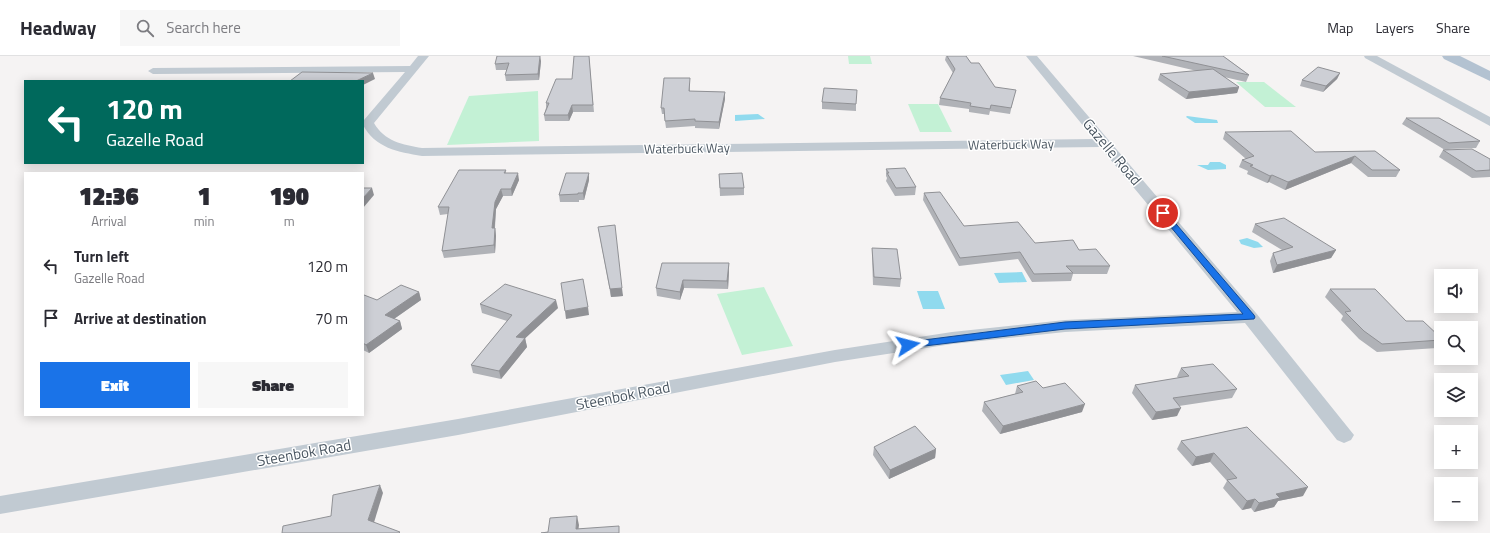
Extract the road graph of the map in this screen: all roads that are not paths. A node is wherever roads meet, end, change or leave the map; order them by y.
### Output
1 (424, 56) edge
2 (1031, 56) edge
3 (1369, 56) edge
4 (1449, 56) edge
5 (412, 69) junction
6 (154, 71) dead end
7 (1490, 77) edge
8 (1490, 122) edge
9 (1104, 143) junction
10 (1250, 317) junction
11 (1344, 435) dead end
12 (0, 505) edge

1 - 5 street, Waterbuck Way
2 - 9 street, Gazelle Road
3 - 8 street
4 - 7 main road
5 - 6 street
5 - 9 street, Waterbuck Way
9 - 10 street, Gazelle Road
10 - 11 street, Gazelle Road
10 - 12 street, Steenbok Road

